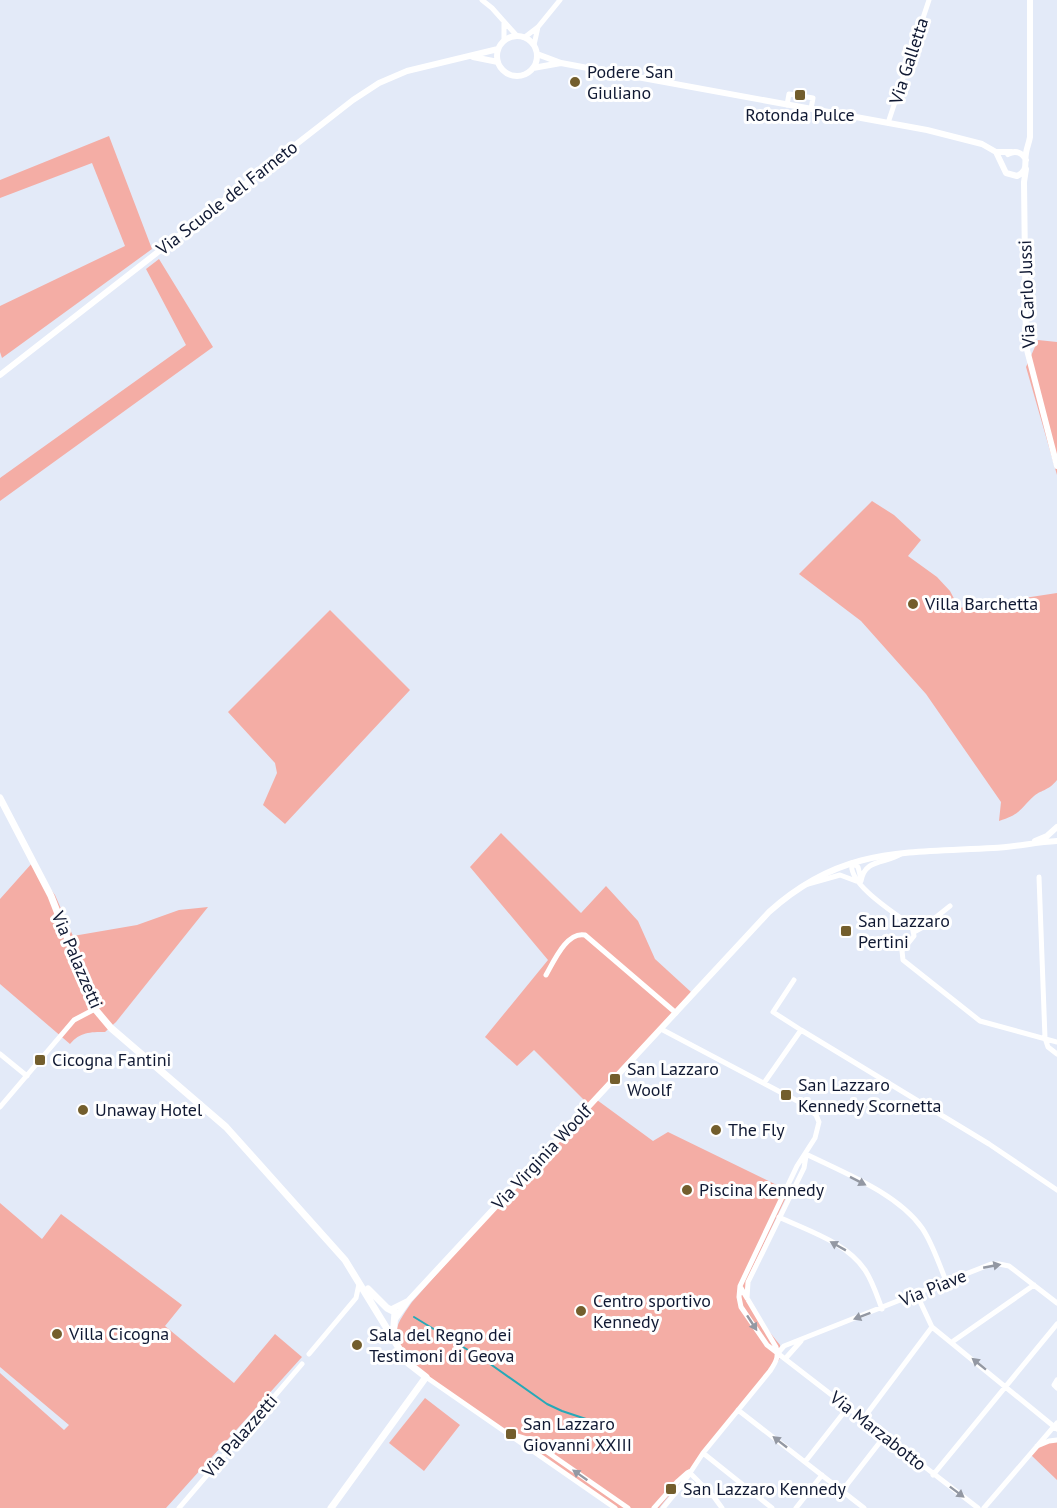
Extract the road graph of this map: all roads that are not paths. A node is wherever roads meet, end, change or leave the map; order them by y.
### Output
1 (482, 0) edge
2 (560, 0) edge
3 (929, 0) edge
4 (1030, 0) edge
5 (504, 21) junction
6 (538, 27) junction
7 (521, 36) junction
8 (504, 40) junction
9 (534, 45) junction
10 (498, 49) junction
11 (537, 54) junction
12 (472, 57) junction
13 (498, 62) junction
14 (561, 63) junction
15 (533, 68) junction
16 (786, 105) junction
17 (811, 109) junction
18 (888, 123) junction
19 (1029, 143) junction
20 (996, 152) junction
21 (1013, 152) junction
22 (1026, 160) junction
23 (1002, 164) junction
24 (1026, 168) junction
25 (1013, 176) junction
26 (1025, 191) junction
27 (0, 375) edge
28 (1057, 465) edge
29 (0, 798) edge
30 (1057, 827) edge
31 (1057, 841) edge
32 (1024, 846) junction
33 (904, 853) junction
34 (852, 862) junction
35 (1039, 877) dead end
36 (859, 881) junction
37 (804, 885) junction
38 (950, 906) dead end
39 (914, 932) junction
40 (546, 975) dead end
41 (795, 980) dead end
42 (95, 1009) junction
43 (676, 1012) junction
44 (661, 1029) junction
45 (801, 1030) junction
46 (1045, 1038) junction
47 (1057, 1042) edge
48 (0, 1053) edge
49 (1057, 1053) edge
50 (27, 1076) junction
51 (764, 1083) junction
52 (0, 1107) edge
53 (806, 1154) junction
54 (1057, 1190) edge
55 (777, 1217) junction
56 (360, 1281) junction
57 (946, 1283) junction
58 (1034, 1285) junction
59 (740, 1286) junction
60 (917, 1295) junction
61 (369, 1297) junction
62 (356, 1298) junction
63 (408, 1301) junction
64 (748, 1301) junction
65 (1057, 1303) edge
66 (390, 1309) junction
67 (882, 1309) junction
68 (382, 1319) junction
69 (395, 1320) junction
70 (1057, 1324) edge
71 (932, 1327) junction
72 (393, 1340) junction
73 (802, 1340) junction
74 (952, 1342) junction
75 (778, 1353) junction
76 (309, 1354) dead end
77 (785, 1359) junction
78 (302, 1364) dead end
79 (426, 1377) junction
80 (1057, 1380) edge
81 (1006, 1386) junction
82 (1057, 1388) edge
83 (738, 1410) junction
84 (844, 1411) dead end
85 (863, 1419) junction
86 (1056, 1426) edge
87 (511, 1434) junction
88 (1057, 1440) edge
89 (880, 1442) dead end
90 (1036, 1446) junction
91 (703, 1453) junction
92 (805, 1462) junction
93 (689, 1472) junction
94 (822, 1475) junction
95 (933, 1475) junction
96 (842, 1491) junction
97 (179, 1508) edge
98 (331, 1508) edge
99 (615, 1508) edge
100 (628, 1508) edge
101 (654, 1508) edge
102 (663, 1508) edge
103 (722, 1508) edge
104 (772, 1508) edge
105 (796, 1508) edge
106 (864, 1508) edge
107 (978, 1508) edge
108 (984, 1508) edge

1 - 5 street
2 - 6 street
3 - 18 street, Via Galletta
4 - 19 street, Via Carlo Jussi
5 - 7 street
5 - 8 street
6 - 7 street
6 - 9 street
7 - 8 street
7 - 9 street
8 - 10 street
9 - 11 street
10 - 12 street, Via Scuole del Farneto
10 - 13 street
11 - 14 street, Via Galletta
11 - 15 street
12 - 13 street, Via Scuole del Farneto
12 - 27 street, Via Scuole del Farneto
13 - 15 street
14 - 15 street, Via Galletta
14 - 16 street, Via Galletta
16 - 17 street, Via Galletta
16 - 17 street
17 - 18 street, Via Galletta
18 - 20 street, Via Galletta
19 - 21 street
19 - 22 street, Via Carlo Jussi
20 - 21 street, Via Galletta
20 - 23 street
21 - 22 street
21 - 23 street
22 - 24 street, Via Carlo Jussi
23 - 25 street
24 - 25 street
24 - 26 street, Via Carlo Jussi
25 - 26 street
26 - 28 street, Via Carlo Jussi
29 - 42 main road, Via Palazzetti
30 - 32 street, Via Virginia Woolf
31 - 32 street, Via Virginia Woolf
32 - 33 street, Via Virginia Woolf
33 - 34 street, Via Virginia Woolf
33 - 36 street, Via Virginia Woolf
34 - 36 street
34 - 37 street, Via Virginia Woolf
35 - 46 street
36 - 37 street, Via Virginia Woolf
36 - 39 street
37 - 43 street, Via Virginia Woolf
38 - 39 street
39 - 46 street
40 - 43 street
41 - 45 street
42 - 50 street
42 - 56 main road, Via Palazzetti
43 - 44 street, Via Virginia Woolf
44 - 51 street
44 - 63 street, Via Virginia Woolf
45 - 51 street
45 - 54 street
46 - 47 street
46 - 49 street
48 - 50 street
50 - 52 street
51 - 53 street
53 - 55 street
53 -> 57 street
55 - 59 street
55 - 64 street
67 -> 55 street
56 - 61 main road, Via Palazzetti
56 - 62 street
56 - 66 main road, Via Palazzetti
57 -> 58 street, Via Piave
57 - 60 street, Via Piave
58 - 65 street, Via Piave
58 - 74 street
59 - 64 street
59 -> 75 street
60 - 67 street, Via Piave
60 - 71 street
61 - 62 street
61 - 68 main road, Via Palazzetti
62 - 76 street
63 - 66 street, Via Virginia Woolf
63 - 69 street, Via Virginia Woolf
64 - 75 street
66 - 68 main road
66 - 69 main road
67 -> 73 street, Via Piave
68 - 69 main road
68 - 72 main road, Via Palazzetti
69 - 72 main road
70 - 81 street
71 - 74 street
71 - 85 street
72 - 79 main road, Via Palazzetti
73 - 75 street, Via Piave
73 - 77 street, Via Piave
81 -> 74 street
75 - 77 street, Via Marzabotto
75 - 83 street
77 - 85 street, Via Marzabotto
78 - 97 street, Via Palazzetti
79 - 87 street
79 - 98 main road
80 - 82 street
81 - 86 street
81 - 95 street
83 - 91 street
92 -> 83 street
84 - 92 street
85 - 95 street, Via Marzabotto
86 - 90 street
87 - 99 street
100 -> 87 street
88 - 90 street
89 - 96 street
90 - 108 street
91 - 93 street
91 - 104 street
92 - 94 street
93 - 101 street
93 - 102 street
93 - 103 street
94 - 96 street
94 - 105 street
95 -> 107 street, Via Marzabotto
96 - 106 street

